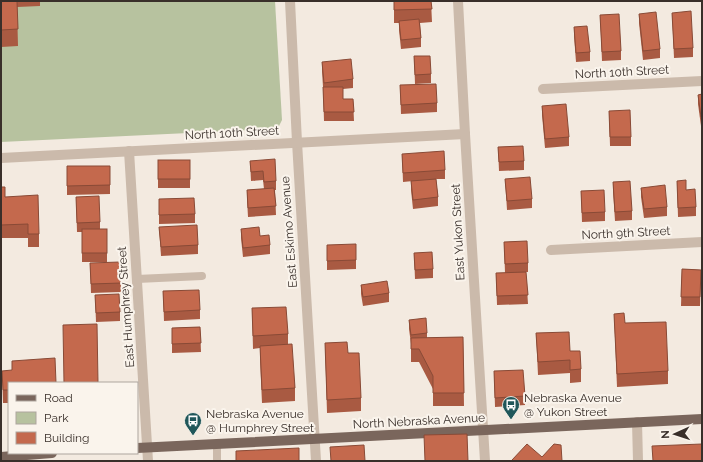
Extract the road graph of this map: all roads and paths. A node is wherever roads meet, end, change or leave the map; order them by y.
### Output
1 (290, 1) edge
2 (458, 1) edge
3 (702, 81) edge
4 (543, 88) dead end
5 (465, 134) junction
6 (297, 142) junction
7 (129, 151) junction
8 (1, 158) edge
9 (702, 242) edge
10 (551, 250) dead end
11 (202, 276) dead end
12 (137, 279) junction
13 (702, 419) edge
14 (637, 422) junction
15 (483, 431) junction
16 (315, 439) junction
17 (216, 444) junction
18 (138, 448) edge
19 (148, 448) junction
20 (39, 454) edge
21 (1, 457) edge
22 (148, 461) edge
23 (217, 461) edge
24 (316, 461) edge
25 (485, 461) edge
26 (638, 461) edge

1 - 6 street, East Eskimo Avenue
2 - 5 street, East Yukon Street
3 - 4 street, North 10th Street
5 - 6 street, North 10th Street
5 - 15 street, East Yukon Street
6 - 7 street, North 10th Street
6 - 16 street, East Eskimo Avenue
7 - 8 street, North 10th Street
7 - 12 street, East Humphrey Street
9 - 10 street, North 9th Street
11 - 12 lane
12 - 19 street, East Humphrey Street
13 - 14 main road, North Nebraska Avenue
14 - 15 main road, North Nebraska Avenue
14 - 26 street
15 - 16 main road, North Nebraska Avenue
15 - 25 street, East Yukon Street
16 - 17 main road, North Nebraska Avenue
16 - 24 street, East Eskimo Avenue
17 - 19 main road, North Nebraska Avenue
17 - 23 lane
18 - 19 main road, North Nebraska Avenue
19 - 22 street, East Humphrey Street
20 - 21 main road

